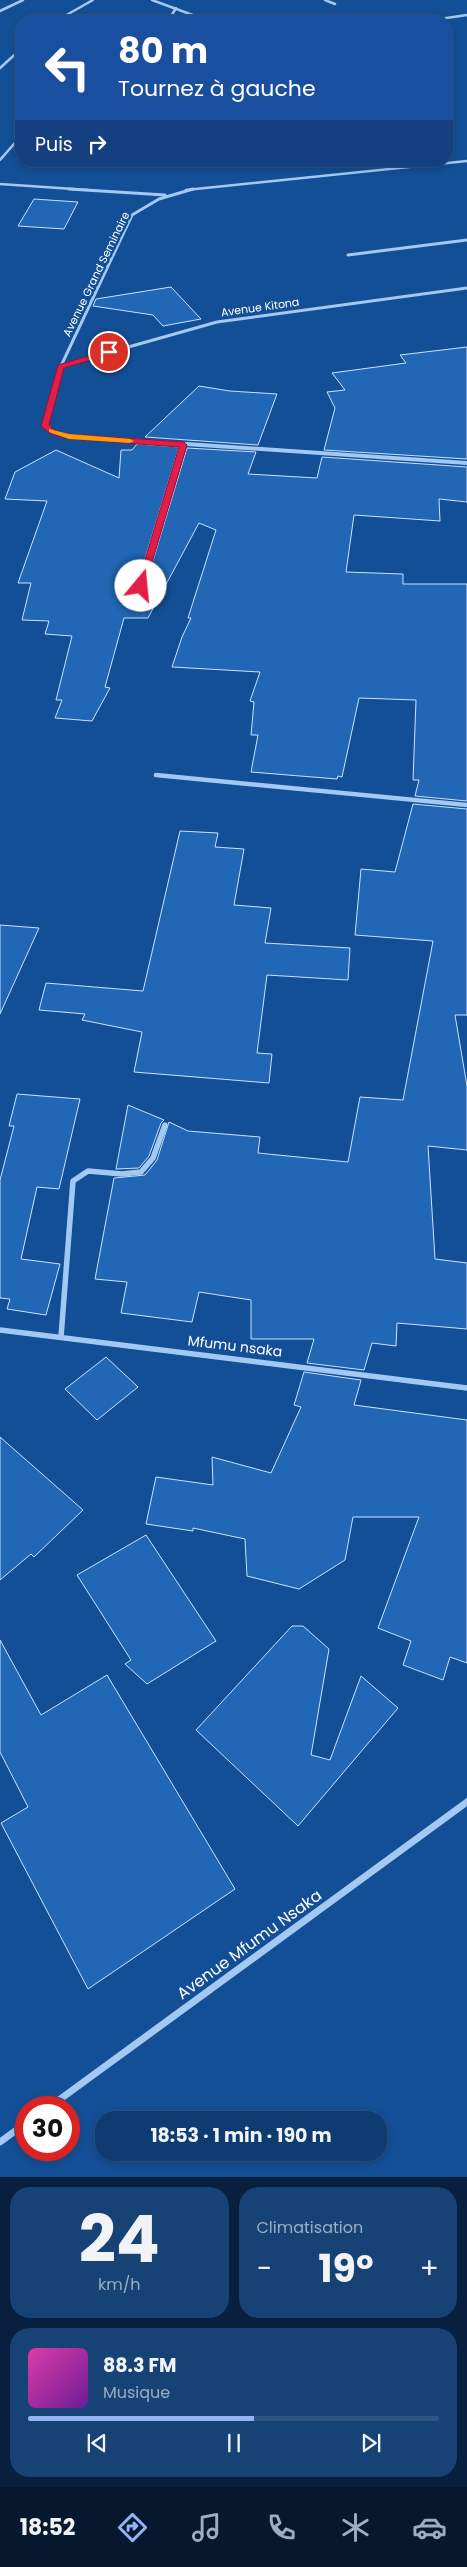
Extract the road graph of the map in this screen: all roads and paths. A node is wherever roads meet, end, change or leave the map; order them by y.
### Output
1 (24, 0) edge
2 (93, 0) edge
3 (152, 0) edge
4 (325, 0) edge
5 (335, 4) dead end
6 (176, 8) junction
7 (0, 11) edge
8 (467, 14) edge
9 (64, 15) edge
10 (172, 15) edge
11 (194, 15) edge
12 (453, 16) edge
13 (15, 54) edge
14 (0, 68) edge
15 (15, 143) edge
16 (0, 160) edge
17 (467, 161) edge
18 (453, 162) edge
19 (407, 167) edge
20 (0, 184) edge
21 (166, 196) junction
22 (467, 240) edge
23 (348, 255) dead end
24 (467, 288) edge
25 (61, 366) junction
26 (184, 445) junction
27 (467, 463) edge
28 (141, 586) dead end
29 (156, 776) dead end
30 (467, 805) edge
31 (165, 1125) dead end
32 (0, 1330) edge
33 (61, 1336) junction
34 (467, 1388) edge
35 (467, 1802) edge
36 (64, 2096) edge
37 (15, 2131) edge
38 (0, 2142) edge

1 - 7 street
2 - 9 street
3 - 6 street
4 - 5 street
6 - 10 street
6 - 11 street
8 - 12 street
13 - 14 street
15 - 16 street
17 - 18 street, Avenue Grand Seminaire
19 - 21 street, Avenue Grand Seminaire
20 - 21 street
21 - 25 street, Avenue Grand Seminaire
22 - 23 street
24 - 25 street, Avenue Kitona
25 - 26 street, Avenue Grand Seminaire
26 - 27 street
26 - 28 street
29 - 30 street
31 - 33 street
32 - 33 street, Mfumu nsaka
33 - 34 street, Mfumu nsaka
35 - 36 street, Avenue Mfumu Nsaka
37 - 38 street

